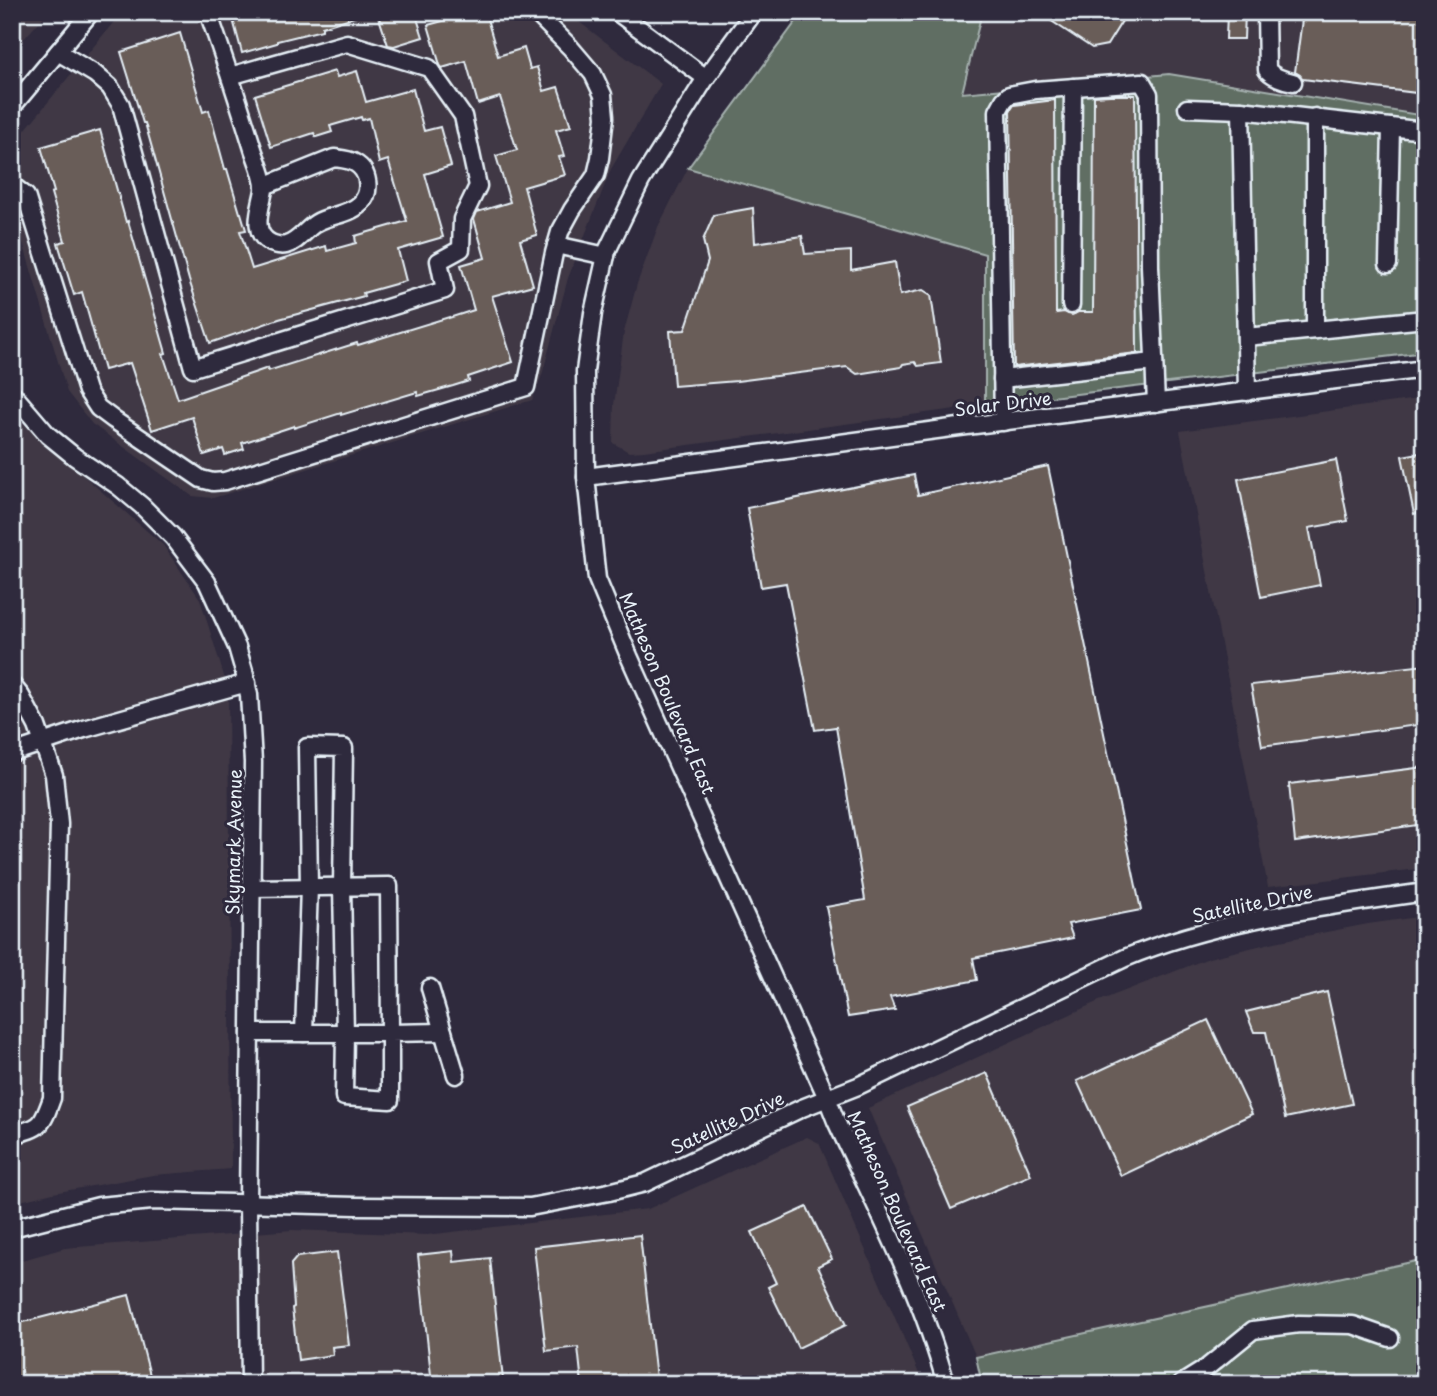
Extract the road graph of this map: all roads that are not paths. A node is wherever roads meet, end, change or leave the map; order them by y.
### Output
1 (91, 12) edge
2 (208, 12) edge
3 (535, 12) edge
4 (617, 12) edge
5 (754, 12) edge
6 (1266, 12) edge
7 (58, 52) junction
8 (230, 76) junction
9 (706, 78) junction
10 (1293, 82) dead end
11 (1073, 86) junction
12 (12, 107) edge
13 (1187, 108) dead end
14 (1241, 110) junction
15 (1315, 117) junction
16 (1391, 127) junction
17 (1425, 131) edge
18 (12, 185) edge
19 (264, 186) junction
20 (556, 245) junction
21 (606, 256) junction
22 (1388, 264) dead end
23 (1071, 304) dead end
24 (1425, 319) edge
25 (1315, 330) junction
26 (1246, 337) junction
27 (1154, 362) junction
28 (1425, 369) edge
29 (1002, 379) junction
30 (1247, 392) junction
31 (12, 393) edge
32 (1156, 403) junction
33 (1003, 422) junction
34 (586, 477) junction
35 (247, 683) junction
36 (12, 685) edge
37 (43, 744) junction
38 (12, 753) edge
39 (309, 887) junction
40 (342, 887) junction
41 (252, 888) junction
42 (1425, 892) edge
43 (430, 988) dead end
44 (443, 1032) junction
45 (250, 1033) junction
46 (304, 1033) junction
47 (345, 1033) junction
48 (390, 1033) junction
49 (456, 1075) dead end
50 (827, 1098) junction
51 (12, 1135) edge
52 (248, 1203) junction
53 (12, 1228) edge
54 (1390, 1338) dead end
55 (250, 1384) edge
56 (946, 1384) edge
57 (1181, 1384) edge

1 - 7 street
2 - 8 street
3 - 20 street
4 - 9 street
5 - 9 street, Matheson Boulevard East
6 - 10 street
7 - 8 street
7 - 12 street
8 - 19 street
9 - 21 street, Matheson Boulevard East
11 - 23 street
11 - 27 street
11 - 29 street
13 - 14 street
14 - 15 street
14 - 26 street
15 - 16 street
15 - 25 street
16 - 17 street
16 - 22 street
18 - 20 street
19 - 19 street
20 - 21 street
21 - 34 street, Matheson Boulevard East
24 - 25 street
25 - 26 street
26 - 30 street
27 - 29 street
27 - 32 street
28 - 30 street, Solar Drive
29 - 33 street
30 - 32 street, Solar Drive
31 - 35 street, Skymark Avenue
32 - 33 street, Solar Drive
33 - 34 street, Solar Drive
34 - 50 street, Matheson Boulevard East
35 - 37 street
35 - 41 street, Skymark Avenue
36 - 37 street
37 - 38 street
37 - 51 street
39 - 40 street
39 - 40 street
39 - 41 street
39 - 46 street
40 - 47 street
40 - 48 street
41 - 45 street, Skymark Avenue
42 - 50 street, Satellite Drive
43 - 44 street
44 - 48 street
44 - 49 street
45 - 46 street
45 - 52 street, Skymark Avenue
46 - 47 street
47 - 48 street
47 - 48 street
50 - 52 street, Satellite Drive
50 - 56 street, Matheson Boulevard East
52 - 53 street, Satellite Drive
52 - 55 street, Skymark Avenue
54 - 57 street

